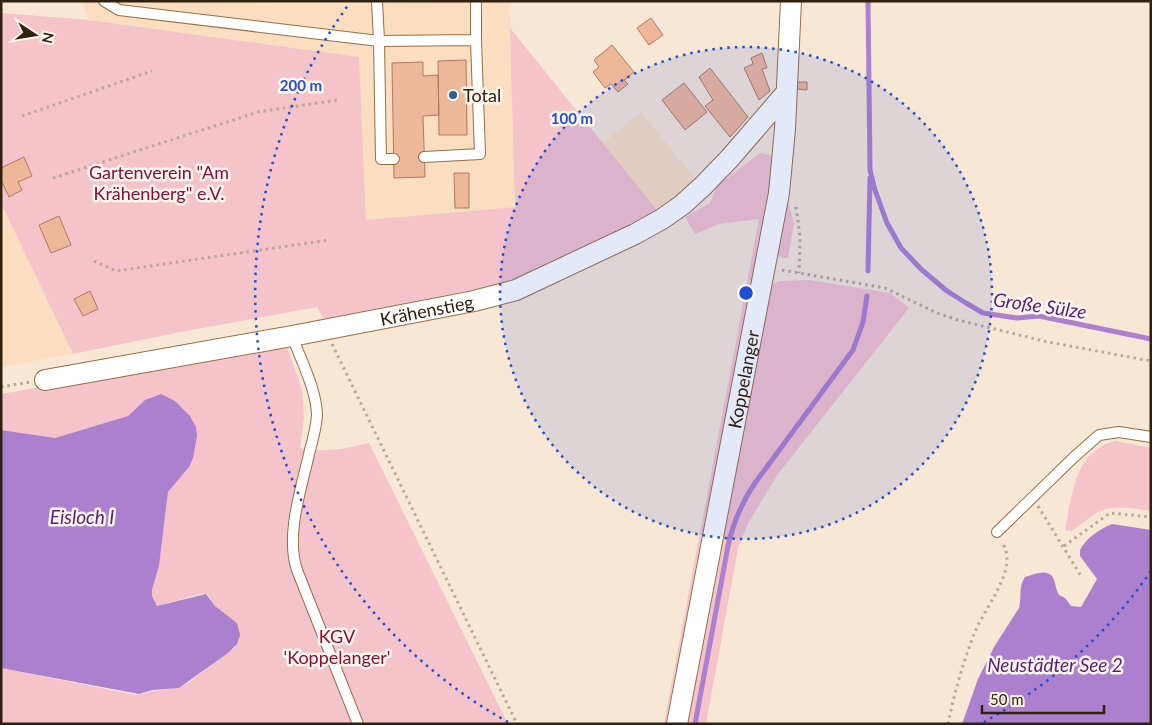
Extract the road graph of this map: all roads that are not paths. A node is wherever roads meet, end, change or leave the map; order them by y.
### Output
1 (104, 1) edge
2 (377, 1) edge
3 (476, 1) edge
4 (791, 1) edge
5 (476, 40) junction
6 (379, 41) junction
7 (786, 93) junction
8 (424, 157) dead end
9 (394, 158) dead end
10 (292, 336) junction
11 (45, 380) road end
12 (1151, 437) edge
13 (997, 532) road end
14 (358, 724) edge
15 (677, 724) edge

1 - 6 lane
2 - 6 lane
3 - 5 lane
4 - 7 street, Koppelanger
5 - 6 lane
5 - 8 lane
6 - 9 lane
7 - 10 street, Krähenstieg
7 - 15 street, Koppelanger
10 - 11 street, Krähenstieg
10 - 14 lane
12 - 13 lane

